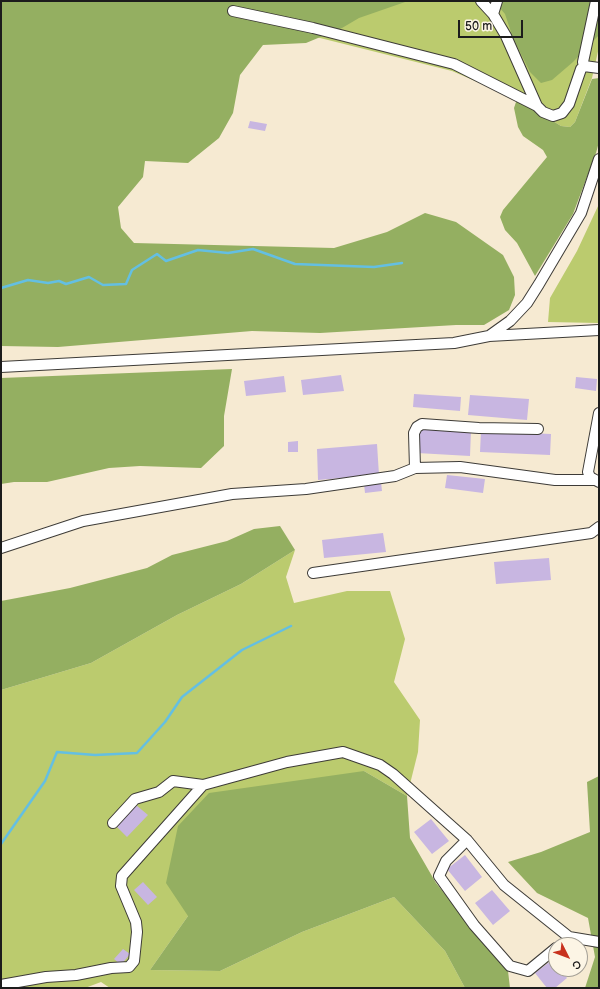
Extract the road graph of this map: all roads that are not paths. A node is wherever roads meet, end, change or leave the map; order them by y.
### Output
1 (481, 1) edge
2 (497, 1) edge
3 (596, 1) edge
4 (233, 10) dead end
5 (493, 14) junction
6 (584, 66) junction
7 (599, 68) edge
8 (537, 106) junction
9 (599, 159) edge
10 (599, 330) edge
11 (489, 336) junction
12 (1, 367) edge
13 (599, 413) edge
14 (538, 429) dead end
15 (415, 468) junction
16 (597, 481) edge
17 (599, 527) edge
18 (1, 548) edge
19 (313, 573) dead end
20 (203, 785) junction
21 (113, 823) dead end
22 (466, 840) junction
23 (569, 937) edge
24 (588, 940) edge
25 (599, 942) edge
26 (548, 955) edge
27 (1, 985) edge

1 - 5 street
2 - 5 street
3 - 6 street
4 - 8 street
5 - 8 street
6 - 7 street
6 - 8 street
9 - 11 street
10 - 11 street
11 - 12 street
13 - 16 street
14 - 15 street
15 - 16 street
15 - 18 street
17 - 19 street
20 - 21 street
20 - 22 street
20 - 27 street
22 - 23 street
22 - 26 street
24 - 25 street

